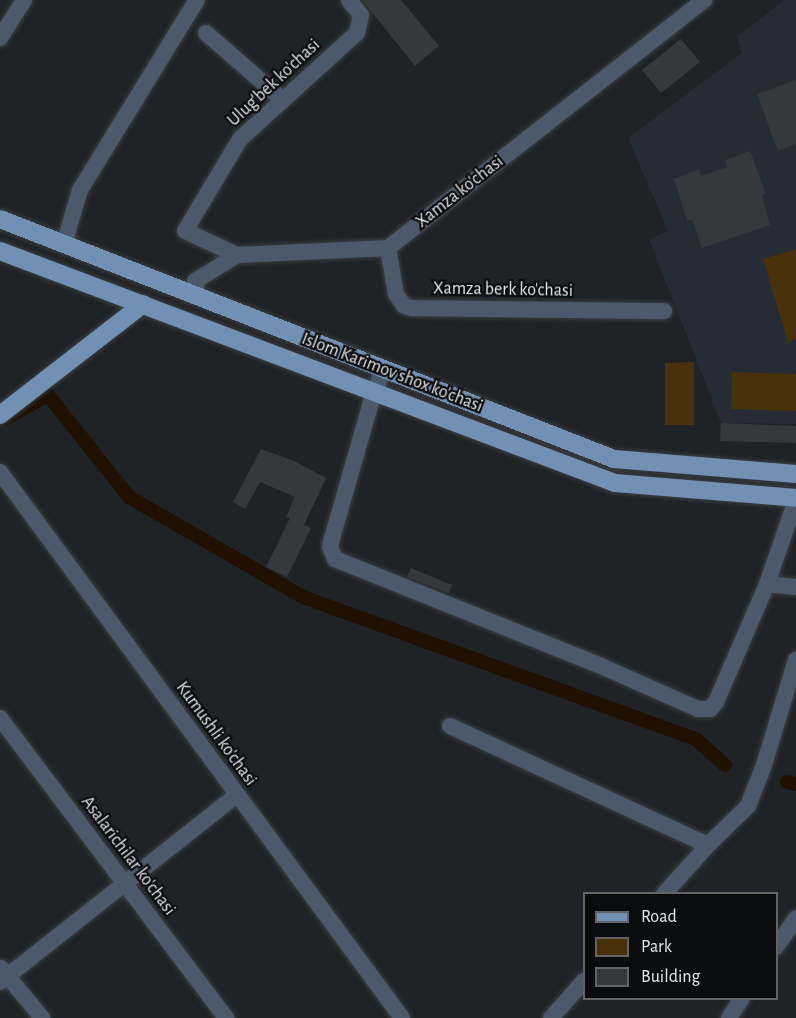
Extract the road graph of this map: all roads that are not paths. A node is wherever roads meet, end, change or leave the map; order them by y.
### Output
1 (24, 0) edge
2 (197, 0) edge
3 (348, 0) edge
4 (704, 0) edge
5 (206, 33) dead end
6 (0, 38) edge
7 (284, 100) junction
8 (0, 219) edge
9 (64, 244) junction
10 (388, 248) junction
11 (0, 251) edge
12 (237, 255) junction
13 (201, 298) junction
14 (143, 304) junction
15 (664, 311) dead end
16 (284, 332) junction
17 (275, 354) junction
18 (392, 373) junction
19 (383, 395) junction
20 (0, 415) edge
21 (0, 472) edge
22 (796, 474) edge
23 (796, 499) edge
24 (767, 584) junction
25 (796, 587) edge
26 (796, 660) edge
27 (0, 718) edge
28 (450, 726) dead end
29 (237, 795) junction
30 (708, 844) junction
31 (124, 884) junction
32 (666, 892) edge
33 (796, 918) edge
34 (778, 945) edge
35 (2, 975) edge
36 (583, 983) edge
37 (741, 1000) edge
38 (42, 1018) edge
39 (226, 1018) edge
40 (402, 1018) edge
41 (551, 1018) edge
42 (729, 1018) edge

1 - 6 street
2 - 9 street
3 - 7 street, Ulug'bek ko'chasi
4 - 10 street, Xamza ko'chasi
5 - 7 street
7 - 12 street, Ulug'bek ko'chasi
8 - 9 main road, Islom Karimov shox ko'chasi
9 - 13 main road, Islom Karimov shox ko'chasi
10 - 12 street
10 - 15 street, Xamza berk ko'chasi
11 - 14 main road, Islom Karimov shox ko'chasi
12 - 13 street
13 - 16 main road, Islom Karimov shox ko'chasi
14 - 17 main road, Islom Karimov shox ko'chasi
14 - 20 main road
16 - 17 main road
16 - 18 main road, Islom Karimov shox ko'chasi
17 - 19 main road, Islom Karimov shox ko'chasi
18 - 19 main road
18 - 22 main road, Islom Karimov shox ko'chasi
19 - 23 main road, Islom Karimov shox ko'chasi
19 - 24 street
21 - 29 street, Kumushli ko'chasi
23 - 24 street
24 - 25 street
26 - 30 street
27 - 31 street, Asalarichilar ko'chasi
28 - 30 street
29 - 31 street
29 - 40 street, Kumushli ko'chasi
30 - 32 street
31 - 35 street
31 - 39 street, Asalarichilar ko'chasi
33 - 34 street
35 - 38 street
36 - 41 street
37 - 42 street

